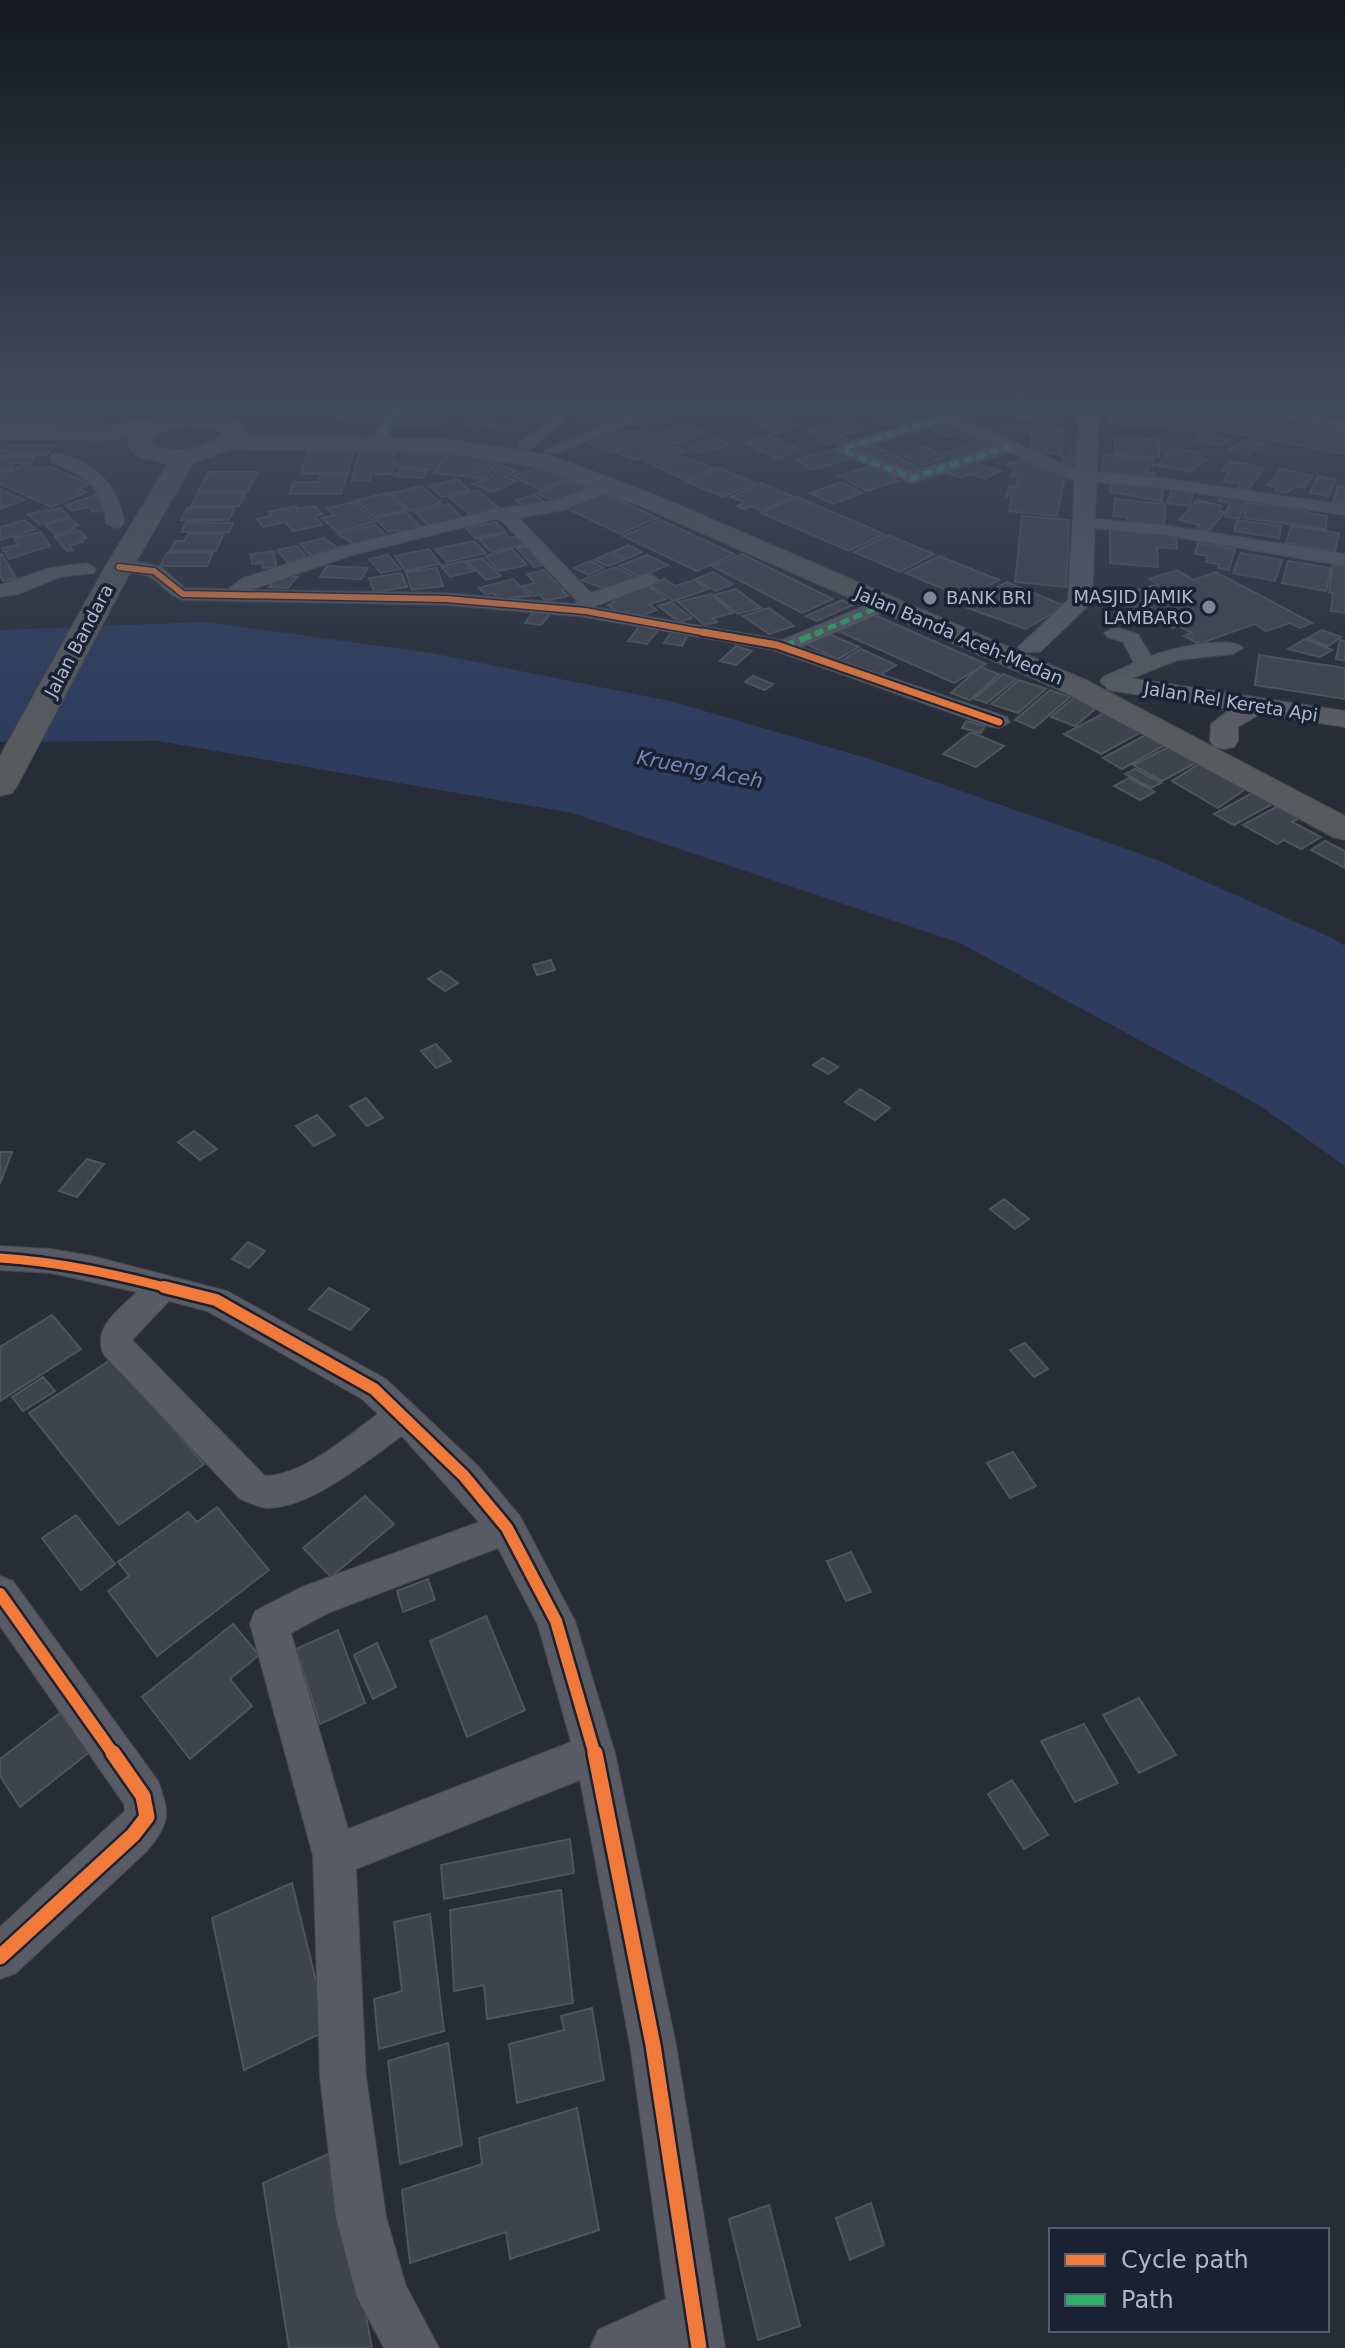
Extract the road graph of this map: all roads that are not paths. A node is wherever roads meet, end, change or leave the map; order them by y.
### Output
1 (506, 515) edge
2 (115, 516) edge
3 (119, 516) edge
4 (150, 516) edge
5 (481, 516) edge
6 (682, 516) edge
7 (727, 516) edge
8 (1084, 516) edge
9 (115, 523) junction
10 (1084, 523) junction
11 (1345, 560) edge
12 (119, 567) junction
13 (87, 569) junction
14 (649, 579) dead end
15 (0, 591) edge
16 (230, 595) junction
17 (78, 603) junction
18 (886, 604) junction
19 (586, 606) junction
20 (1114, 633) dead end
21 (783, 647) junction
22 (1031, 647) junction
23 (1233, 648) dead end
24 (1146, 665) junction
25 (1114, 682) junction
26 (1252, 707) junction
27 (1345, 719) edge
28 (999, 722) dead end
29 (1224, 741) junction
30 (0, 786) edge
31 (1345, 807) edge
32 (1345, 830) edge
33 (0, 1258) edge
34 (164, 1285) junction
35 (404, 1415) junction
36 (507, 1528) junction
37 (0, 1594) edge
38 (595, 1753) junction
39 (334, 1856) junction
40 (0, 1957) edge
41 (696, 2330) edge
42 (413, 2348) edge
43 (616, 2348) edge

1 - 19 street
2 - 9 street
3 - 9 highway, Jalan Bandara
4 - 12 highway, Jalan Bandara
5 - 16 street
6 - 18 highway, Jalan Banda Aceh-Medan
7 - 22 highway, Jalan Banda Aceh-Medan
8 - 10 main road
9 - 13 highway, Jalan Bandara
10 - 11 street
10 - 22 main road
12 - 16 street
12 - 17 highway, Jalan Bandara
13 - 15 street
13 - 17 highway, Jalan Bandara
14 - 19 street
16 - 19 street
17 - 30 highway, Jalan Bandara
18 - 21 street
18 - 32 highway, Jalan Banda Aceh-Medan
19 - 21 street
20 - 24 street
21 - 28 street
22 - 25 highway, Jalan Banda Aceh-Medan
23 - 24 street
24 - 25 street
25 - 26 main road, Jalan Rel Kereta Api
25 - 29 highway, Jalan Banda Aceh-Medan
26 - 27 main road, Jalan Rel Kereta Api
26 - 29 main road
29 - 31 highway, Jalan Banda Aceh-Medan
33 - 34 street
34 - 35 street
34 - 35 street
35 - 36 street
36 - 38 street
36 - 39 street
37 - 40 street
38 - 39 street
38 - 41 street
39 - 42 street
41 - 43 street

